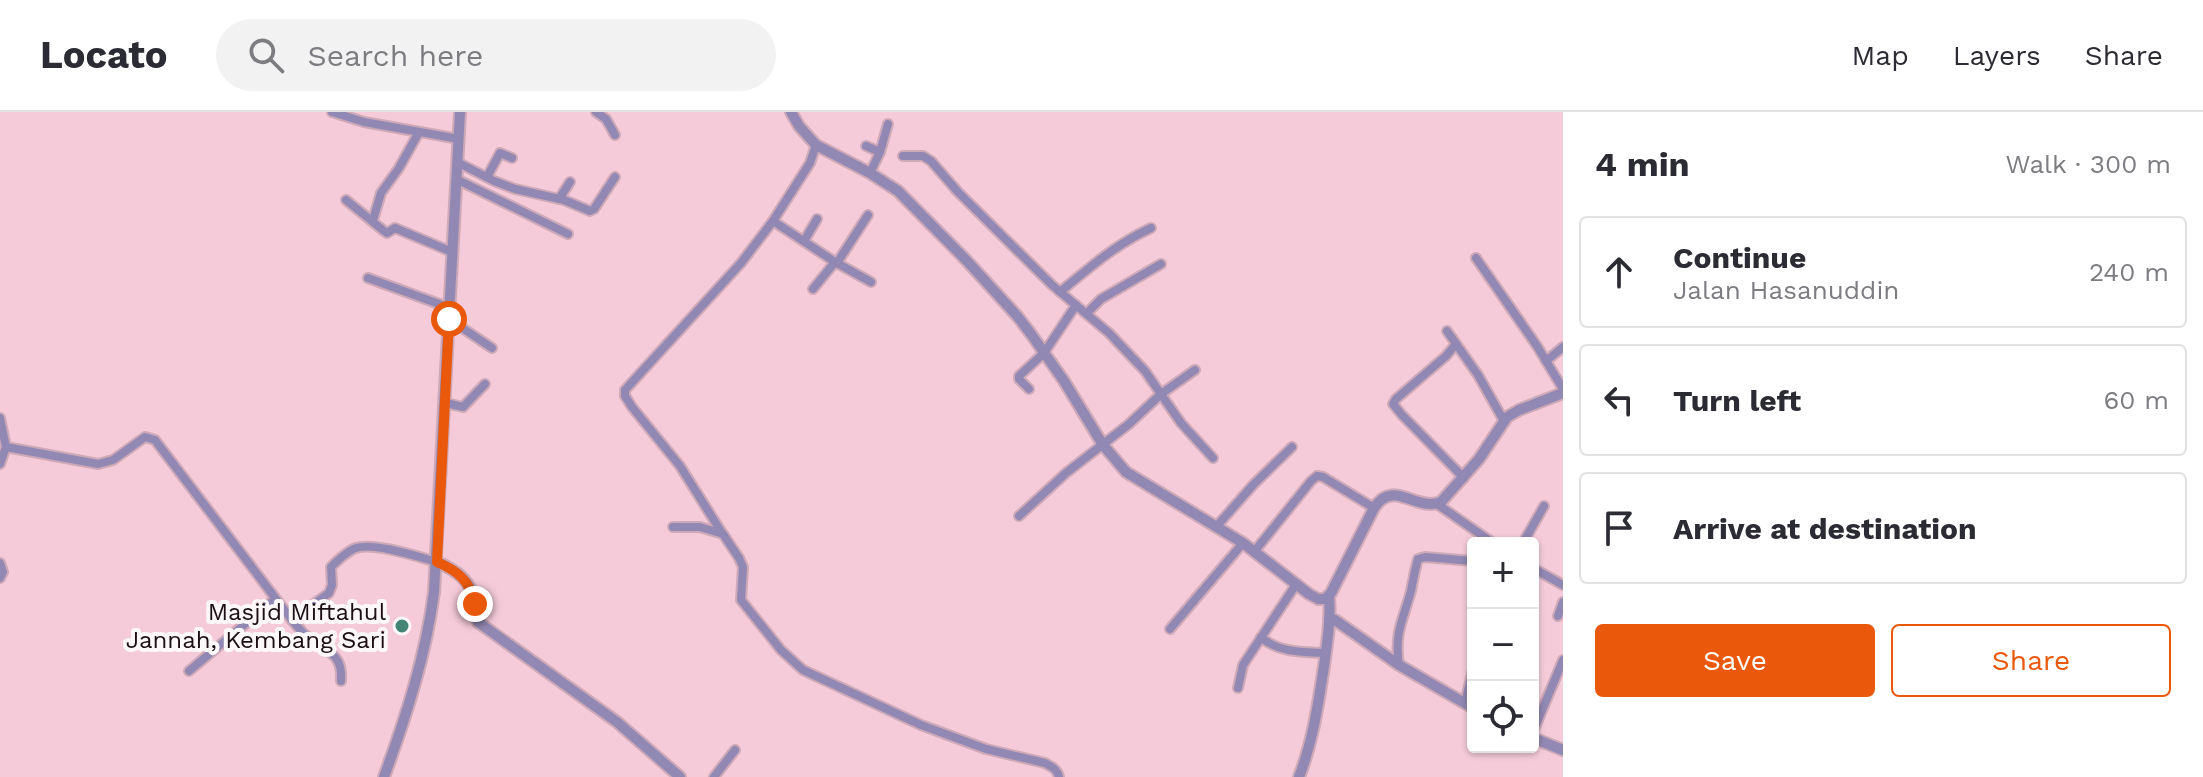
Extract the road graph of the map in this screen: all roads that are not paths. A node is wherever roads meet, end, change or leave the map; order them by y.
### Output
1 (332, 112) edge
2 (460, 112) edge
3 (596, 112) edge
4 (791, 112) edge
5 (888, 124) dead end
6 (419, 132) junction
7 (615, 135) dead end
8 (459, 139) junction
9 (816, 145) junction
10 (866, 146) dead end
11 (880, 152) junction
12 (903, 156) dead end
13 (512, 158) dead end
14 (457, 162) junction
15 (870, 173) junction
16 (487, 177) junction
17 (615, 177) dead end
18 (456, 179) junction
19 (570, 182) dead end
20 (559, 199) junction
21 (346, 200) dead end
22 (868, 215) dead end
23 (817, 219) dead end
24 (373, 220) junction
25 (773, 221) junction
26 (1151, 228) dead end
27 (568, 234) dead end
28 (804, 241) junction
29 (452, 252) junction
30 (1476, 258) dead end
31 (836, 262) junction
32 (1161, 264) dead end
33 (368, 278) dead end
34 (871, 282) dead end
35 (813, 289) dead end
36 (1060, 292) junction
37 (1076, 305) junction
38 (1087, 313) junction
39 (450, 314) junction
40 (1447, 331) dead end
41 (1456, 344) junction
42 (1563, 347) edge
43 (492, 348) dead end
44 (1044, 353) junction
45 (1546, 361) junction
46 (1195, 370) dead end
47 (485, 384) dead end
48 (1029, 389) dead end
49 (1563, 391) edge
50 (1161, 394) junction
51 (446, 406) junction
52 (0, 418) edge
53 (1504, 421) junction
54 (1102, 444) junction
55 (6, 447) junction
56 (1292, 447) dead end
57 (1213, 458) dead end
58 (0, 464) edge
59 (1464, 478) junction
60 (1437, 504) junction
61 (1544, 506) dead end
62 (1374, 508) junction
63 (1019, 516) dead end
64 (673, 527) dead end
65 (1216, 527) junction
66 (723, 534) junction
67 (1484, 537) edge
68 (1526, 537) edge
69 (1243, 543) junction
70 (1254, 552) junction
71 (1467, 560) edge
72 (437, 562) junction
73 (0, 563) edge
74 (1539, 571) edge
75 (0, 578) edge
76 (1563, 585) edge
77 (1295, 586) junction
78 (1329, 597) junction
79 (275, 599) junction
80 (1563, 602) edge
81 (1558, 616) dead end
82 (1329, 619) junction
83 (292, 620) junction
84 (1170, 629) dead end
85 (1261, 637) junction
86 (1325, 653) junction
87 (1563, 660) edge
88 (1399, 665) junction
89 (189, 671) dead end
90 (341, 681) dead end
91 (1238, 688) dead end
92 (1467, 705) edge
93 (1539, 720) edge
94 (1539, 738) edge
95 (735, 750) dead end
96 (1563, 750) edge
97 (384, 777) edge
98 (680, 777) edge
99 (714, 777) edge
100 (1059, 777) edge
101 (1299, 777) edge

1 - 6 street
2 - 8 street
3 - 7 street
4 - 9 street
5 - 11 street
6 - 8 street
6 - 24 street
8 - 14 street
9 - 15 street
9 - 25 street
10 - 11 street
11 - 15 street
12 - 36 street
13 - 16 street
14 - 16 street
14 - 18 street
15 - 44 street
16 - 20 street
17 - 20 street
18 - 27 street
18 - 29 street
19 - 20 street
21 - 24 street
22 - 31 street
23 - 28 street
24 - 29 street
25 - 28 street
25 - 66 street
26 - 36 street
28 - 31 street
29 - 39 street
30 - 45 street
31 - 34 street
31 - 35 street
32 - 38 street
33 - 39 street
36 - 37 street
37 - 38 street
37 - 44 street
38 - 50 street
39 - 43 street
39 - 51 street
40 - 41 street
41 - 53 street
41 - 59 street
42 - 45 street
44 - 48 street
44 - 54 street
45 - 49 street
46 - 50 street
47 - 51 street
49 - 53 street
50 - 54 street
50 - 57 street
51 - 72 street
52 - 55 street
53 - 59 street
54 - 63 street
54 - 65 street
55 - 58 street
55 - 79 street
56 - 65 street
59 - 60 street
60 - 62 street
60 - 67 street
61 - 68 street
62 - 70 street
62 - 78 street
64 - 66 street
65 - 69 street
66 - 100 street
69 - 70 street
69 - 84 street
70 - 77 street
71 - 88 street
72 - 83 street
72 - 97 street
72 - 98 street
73 - 75 street
74 - 76 street
77 - 78 street
77 - 85 street
78 - 82 street
79 - 83 street
79 - 89 street
80 - 81 street
82 - 86 street
82 - 88 street
83 - 90 street
85 - 86 street
85 - 91 street
86 - 101 street
87 - 93 street
88 - 92 street
94 - 96 street
95 - 99 street

